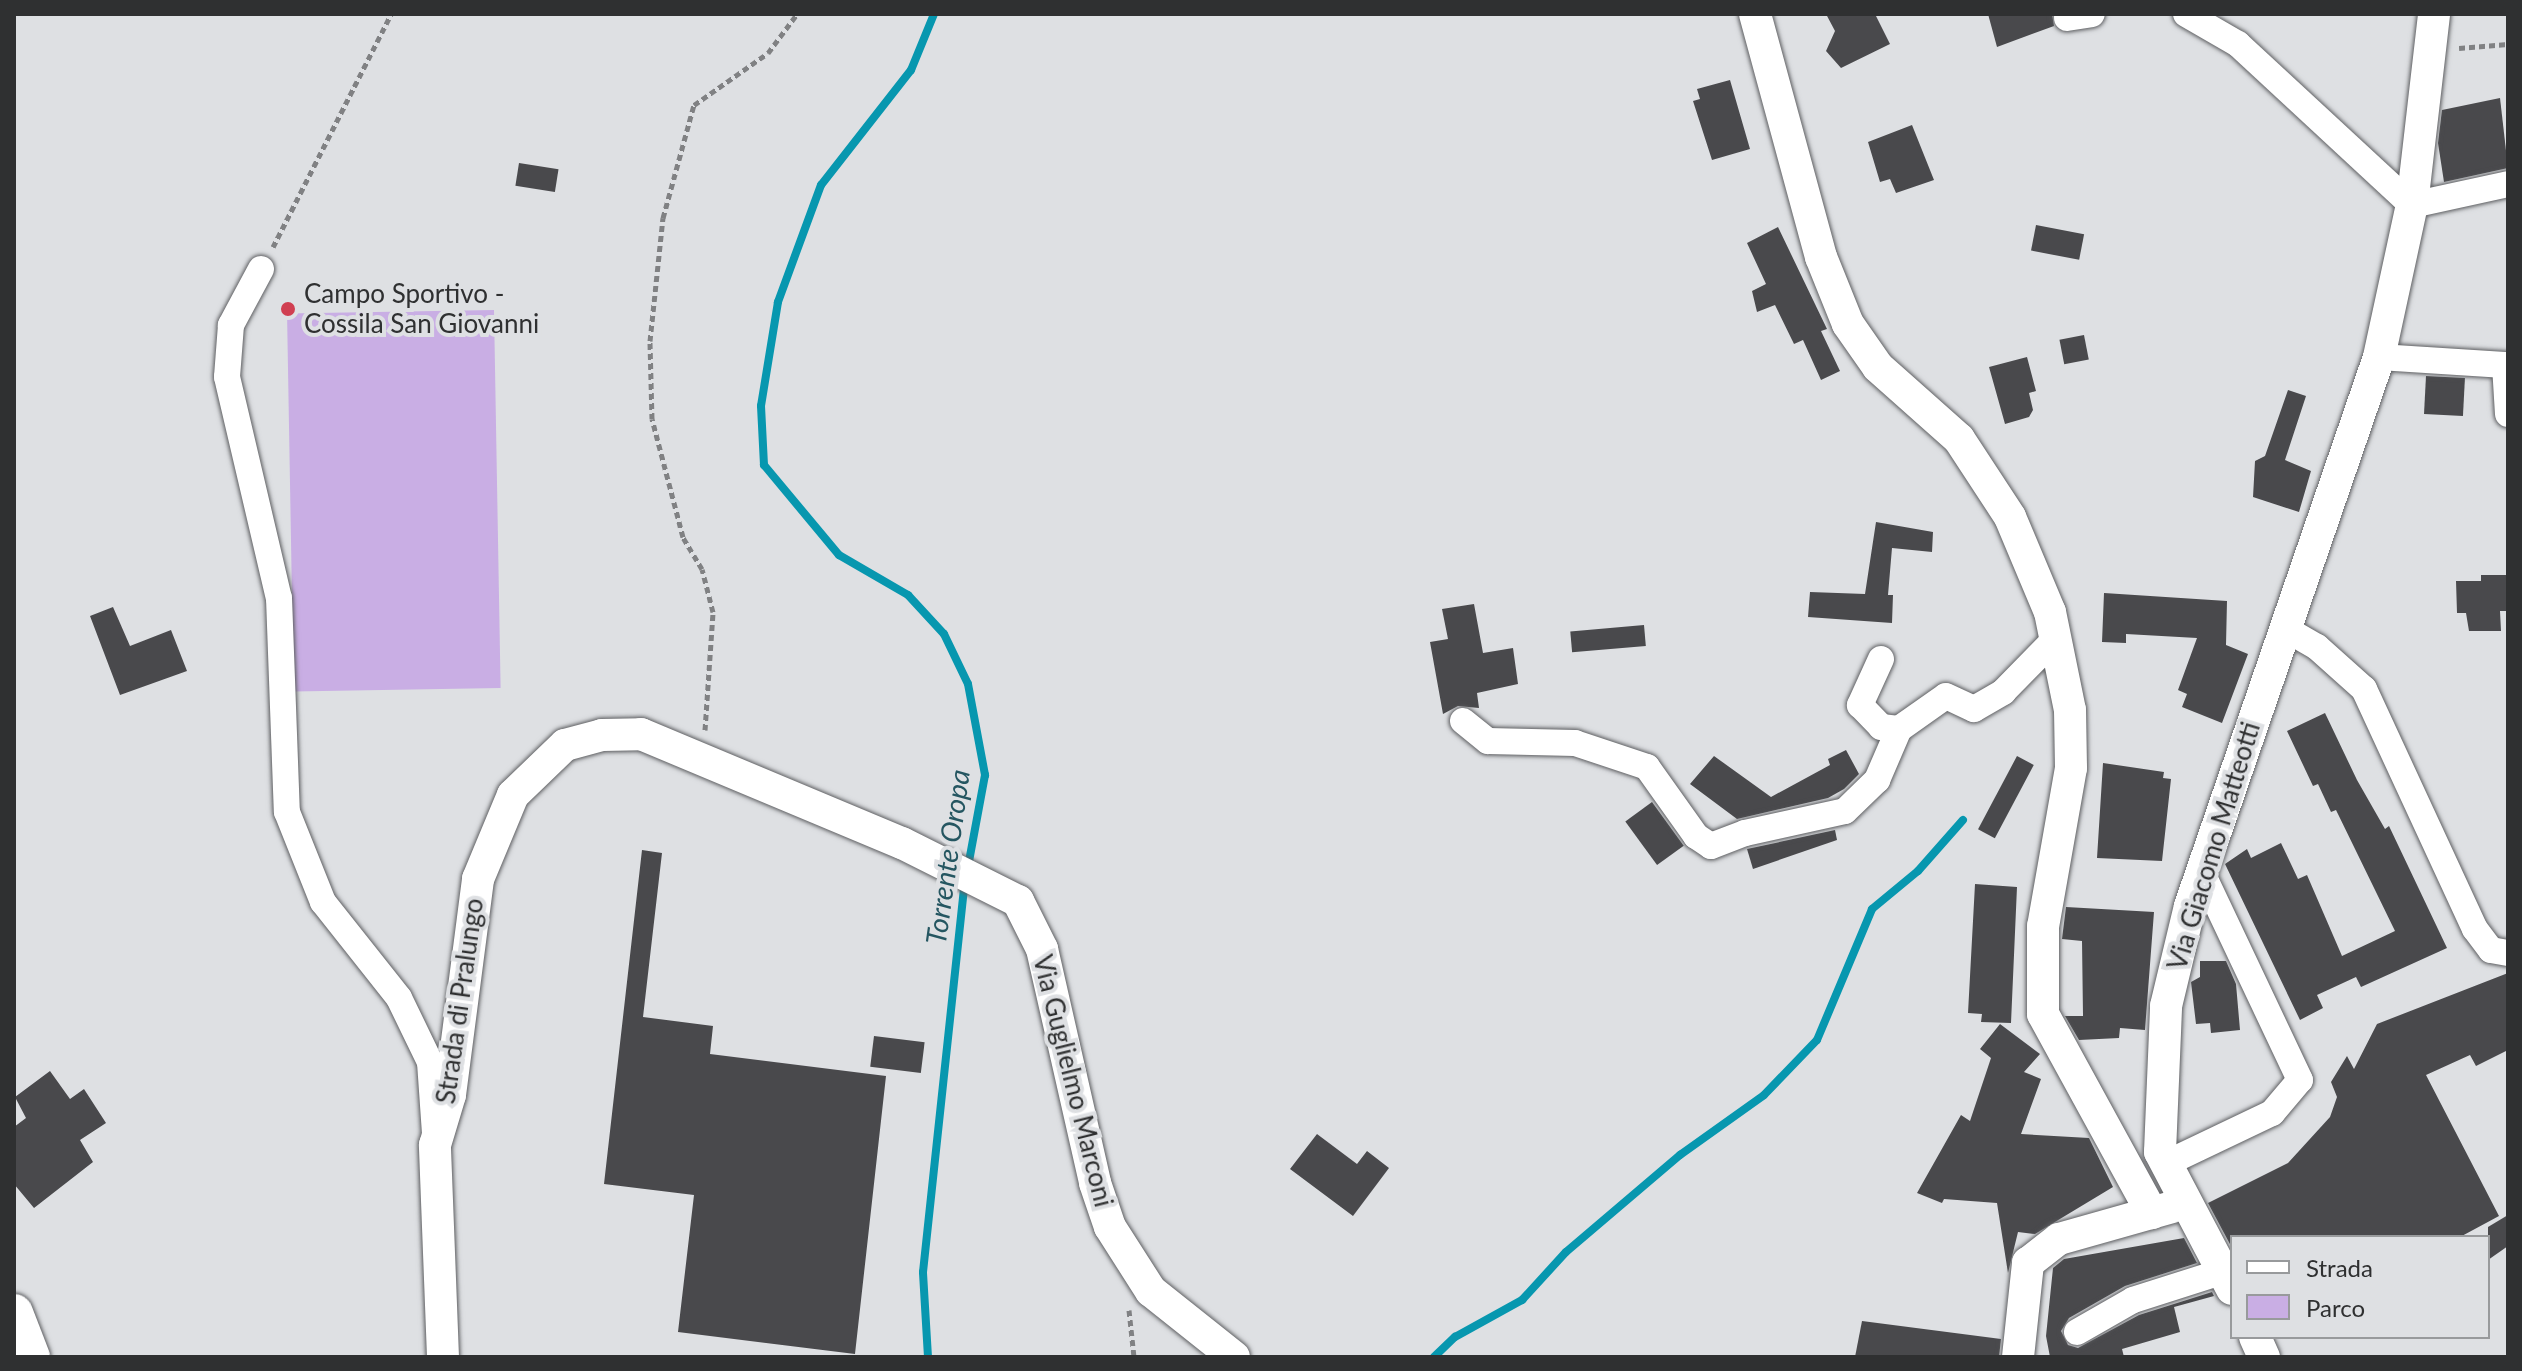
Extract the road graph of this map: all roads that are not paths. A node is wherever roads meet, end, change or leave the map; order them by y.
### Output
1 (1755, 14) edge
2 (2186, 14) edge
3 (2434, 14) edge
4 (2508, 184) edge
5 (2412, 205) junction
6 (261, 269) road end
7 (2379, 357) junction
8 (2508, 414) edge
9 (2284, 628) junction
10 (2055, 639) junction
11 (1881, 659) dead end
12 (1463, 721) dead end
13 (1899, 729) junction
14 (2202, 873) junction
15 (1018, 901) joint
16 (2508, 953) edge
17 (435, 1145) junction
18 (2165, 1164) junction
19 (2187, 1202) junction
20 (2152, 1213) junction
21 (2228, 1280) edge
22 (14, 1313) edge
23 (2077, 1332) dead end
24 (31, 1357) edge
25 (443, 1357) edge
26 (1234, 1357) edge
27 (2018, 1357) edge

1 - 10 street
2 - 5 street
3 - 5 street, Via Giacomo Matteotti
4 - 5 street
5 - 7 street, Via Giacomo Matteotti
6 - 17 street
7 - 8 street
7 - 9 street, Via Giacomo Matteotti
9 - 14 street, Via Giacomo Matteotti
9 - 16 street
10 - 13 street
10 - 20 street
11 - 13 street
12 - 13 street
14 - 18 street, Via Giacomo Matteotti
14 - 18 street
15 - 17 street, Strada di Pralungo
15 - 26 street, Via Guglielmo Marconi
17 - 25 street, Strada di Pralungo
18 - 19 street, Via Giacomo Matteotti
19 - 20 street
19 - 21 street, Via Giacomo Matteotti
20 - 27 street
21 - 23 street
22 - 24 main road

